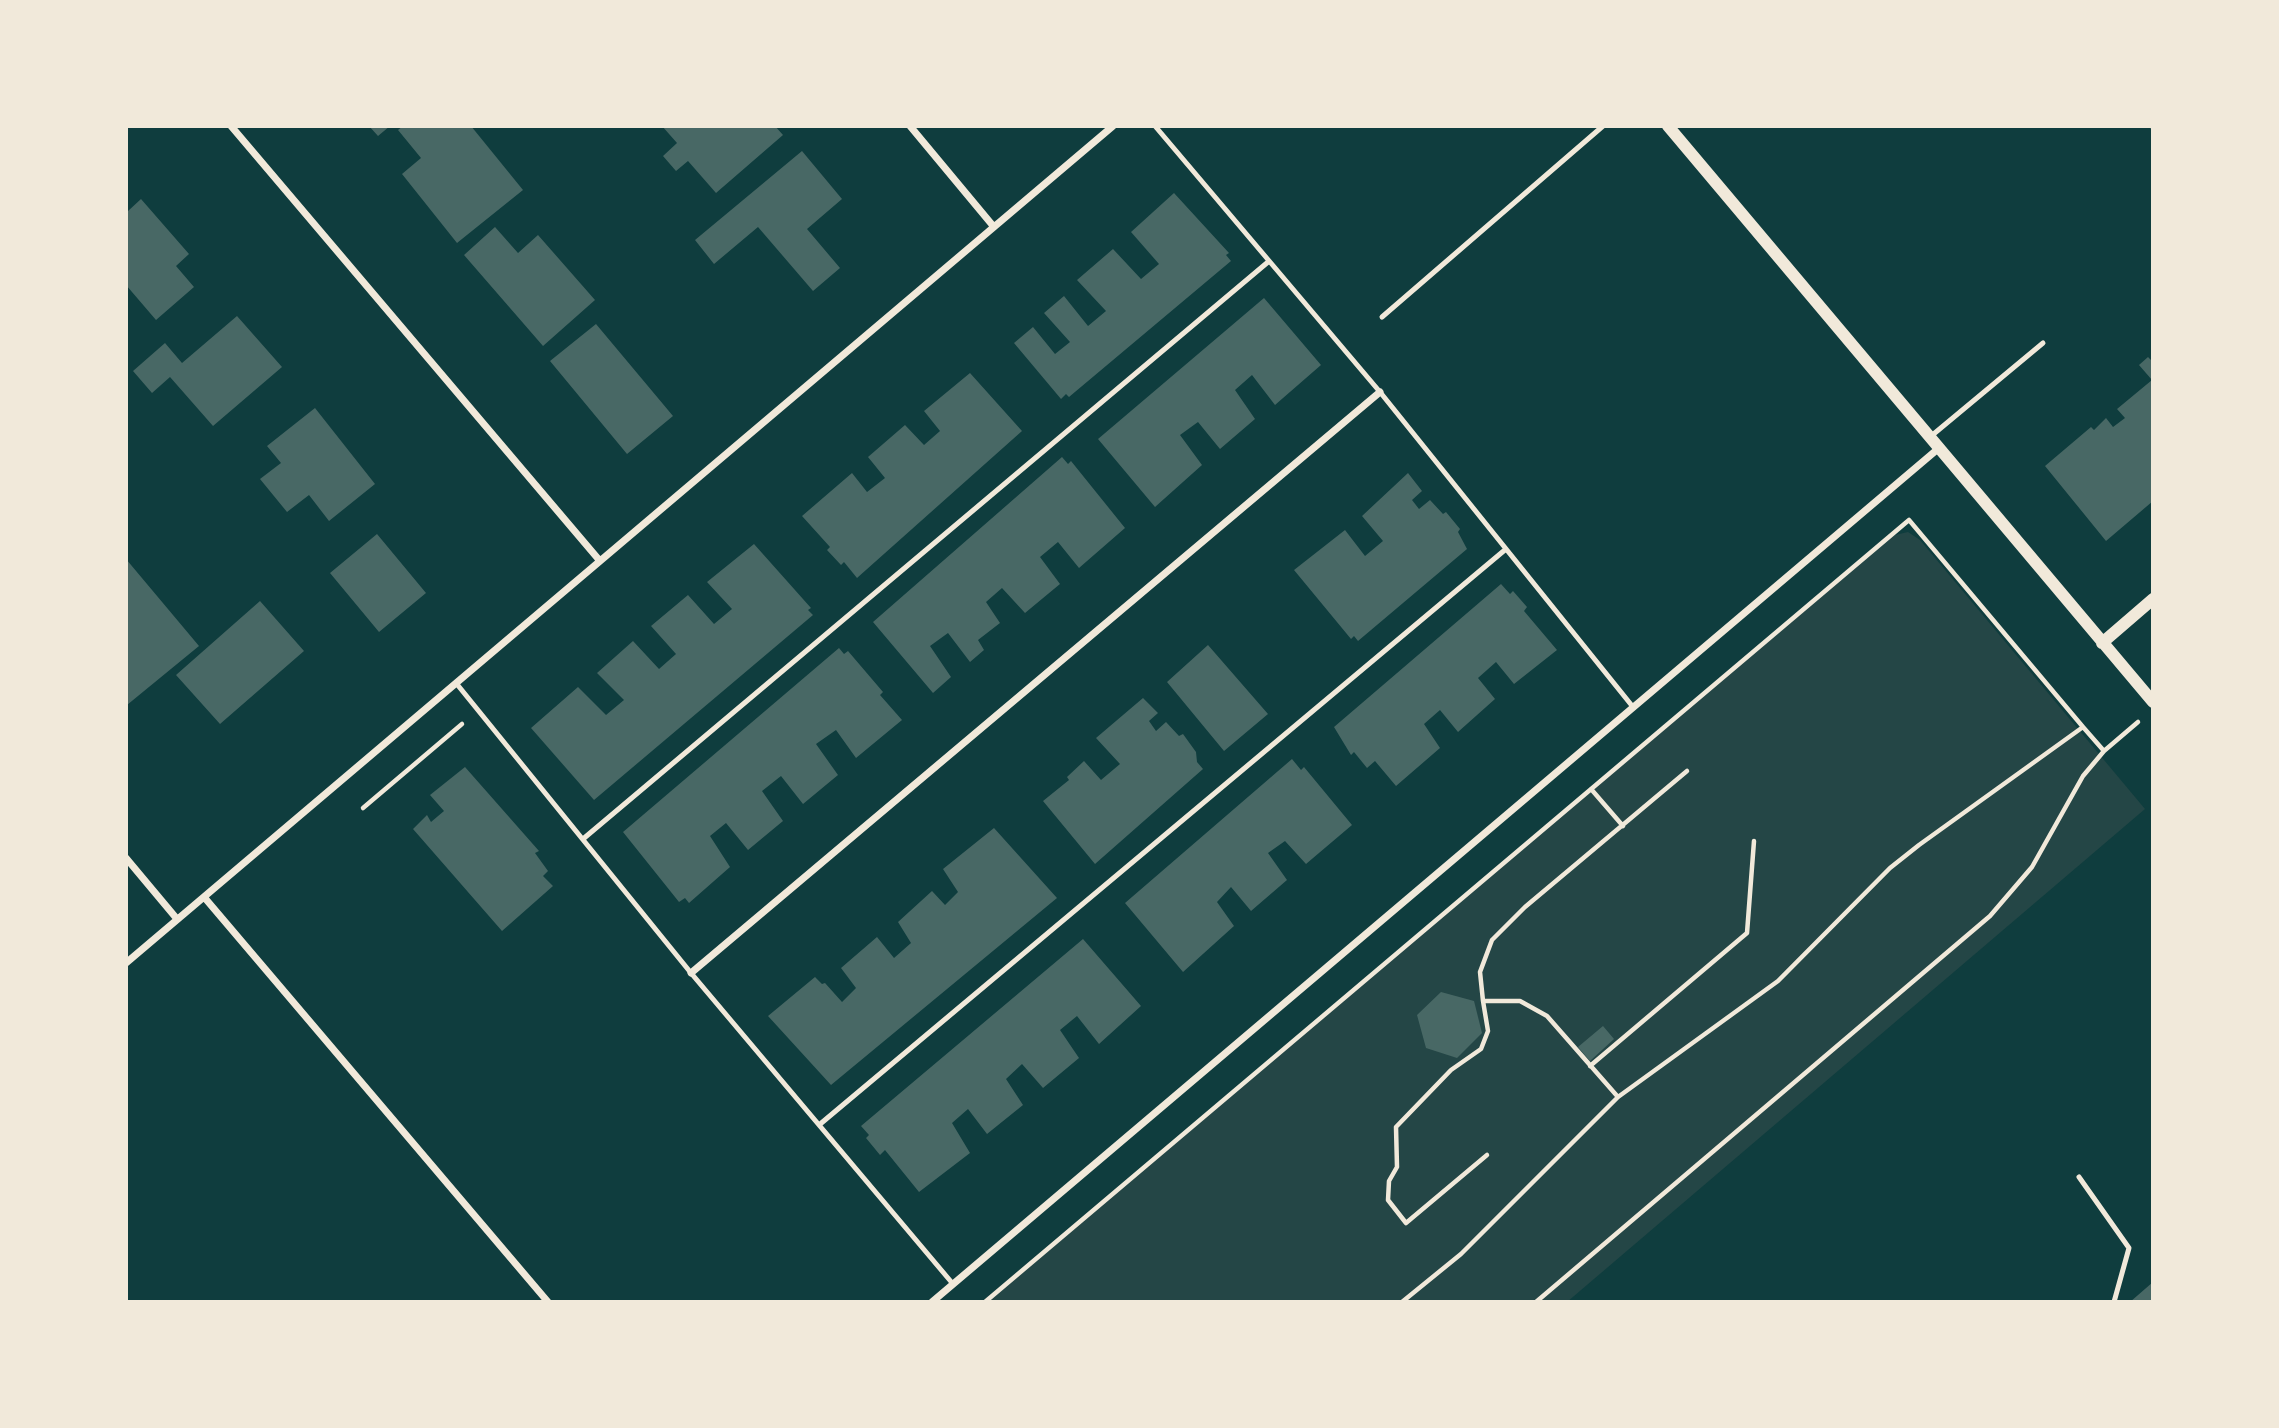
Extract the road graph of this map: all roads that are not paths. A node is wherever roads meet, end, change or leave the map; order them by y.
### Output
1 (231, 126) edge
2 (910, 126) edge
3 (1113, 126) edge
4 (1156, 126) edge
5 (1603, 126) edge
6 (1668, 126) edge
7 (994, 227) junction
8 (1268, 262) junction
9 (1382, 317) dead end
10 (2043, 343) dead end
11 (1380, 392) junction
12 (1930, 437) junction
13 (1939, 448) junction
14 (1506, 549) junction
15 (600, 561) junction
16 (2153, 599) edge
17 (2102, 643) junction
18 (456, 683) junction
19 (2153, 702) edge
20 (1633, 707) junction
21 (583, 839) junction
22 (126, 858) edge
23 (204, 897) junction
24 (177, 919) junction
25 (126, 963) edge
26 (691, 973) junction
27 (819, 1125) junction
28 (2079, 1177) dead end
29 (953, 1284) junction
30 (548, 1302) edge
31 (932, 1302) edge
32 (2114, 1302) edge

1 - 15 street
2 - 7 street
3 - 7 street
4 - 8 lane
5 - 9 lane
6 - 12 street
7 - 15 street
8 - 11 lane
8 - 21 lane
10 - 12 lane
11 - 14 lane
11 - 26 street
12 - 13 street
13 - 17 street
13 - 20 street
14 - 20 lane
14 - 27 lane
15 - 18 street
16 - 17 street
17 - 19 street
18 - 21 lane
18 - 23 street
20 - 29 street
21 - 26 lane
22 - 24 street
23 - 24 street
23 - 30 street
24 - 25 street
26 - 27 lane
27 - 29 lane
28 - 32 lane
29 - 31 street

